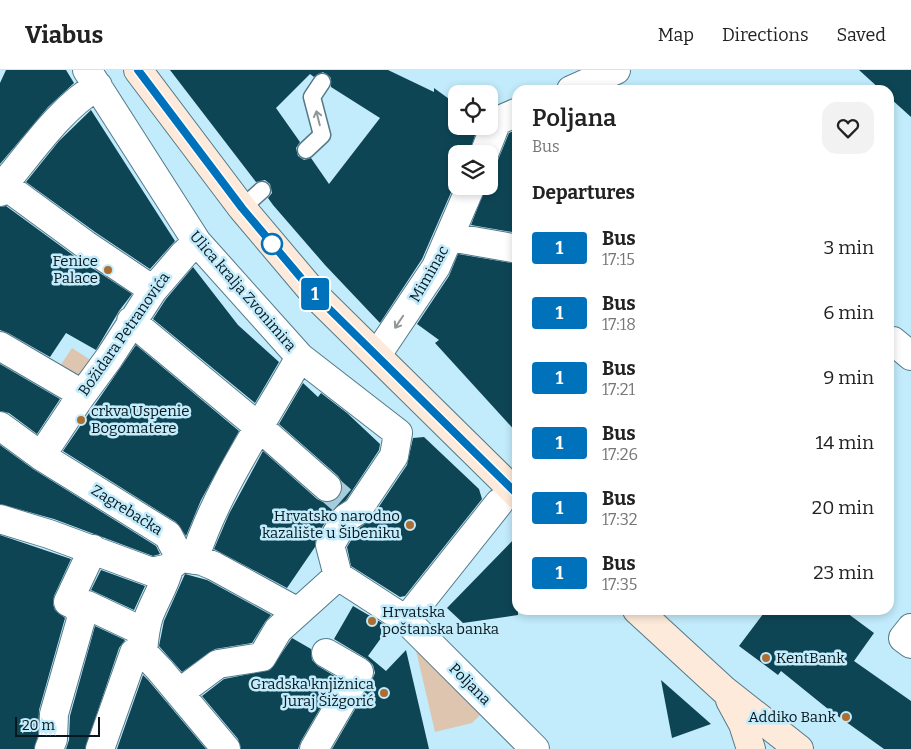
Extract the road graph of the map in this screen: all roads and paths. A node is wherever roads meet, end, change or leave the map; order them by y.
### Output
1 (138, 70) edge
2 (616, 70) edge
3 (92, 78) edge
4 (322, 82) dead end
5 (582, 85) edge
6 (512, 115) edge
7 (488, 145) edge
8 (306, 150) dead end
9 (1, 186) edge
10 (262, 190) dead end
11 (467, 195) edge
12 (242, 208) junction
13 (450, 237) junction
14 (197, 242) junction
15 (512, 248) edge
16 (153, 290) junction
17 (131, 321) junction
18 (0, 346) edge
19 (377, 356) junction
20 (300, 357) junction
21 (82, 394) junction
22 (0, 426) edge
23 (260, 428) junction
24 (41, 456) junction
25 (508, 499) edge
26 (339, 502) junction
27 (0, 519) edge
28 (93, 549) junction
29 (181, 562) junction
30 (338, 576) junction
31 (76, 606) junction
32 (288, 606) junction
33 (642, 615) edge
34 (400, 616) junction
35 (911, 628) edge
36 (144, 642) junction
37 (911, 644) edge
38 (326, 653) dead end
39 (724, 690) junction
40 (179, 693) junction
41 (49, 749) edge
42 (100, 749) edge
43 (226, 749) edge
44 (314, 749) edge
45 (535, 749) edge
46 (751, 749) edge
47 (799, 749) edge

1 - 12 main road
2 - 5 street
3 - 9 street
3 - 14 street, Ulica kralja Zvonimira
8 -> 4 lane
6 - 7 street
9 - 16 street
10 - 12 lane
11 - 13 street, Miminac
12 - 19 main road
13 - 15 street
13 -> 19 street, Miminac
14 - 16 street, Božidara Petranovića
14 - 20 street, Ulica kralja Zvonimira
16 - 17 street, Božidara Petranovića
17 - 21 street, Božidara Petranovića
17 - 23 street
18 - 21 street
19 - 25 main road
20 - 23 street
20 - 26 street, Ulica kralja Zvonimira
21 - 24 street, Božidara Petranovića
22 - 24 street, Zagrebačka
23 - 26 street
23 - 29 street
24 - 29 street, Zagrebačka
25 - 34 street
26 - 30 street
27 - 28 street
28 - 29 street
28 - 31 street
29 - 32 street
29 - 36 street
30 - 32 street
30 - 34 street, Poljana
31 - 36 street
31 - 41 street
32 - 40 street
33 - 39 main road
34 - 45 street, Poljana
35 - 37 street
36 - 40 street
36 - 42 street
38 - 44 street
39 - 46 main road
39 - 47 main road
40 - 43 street

